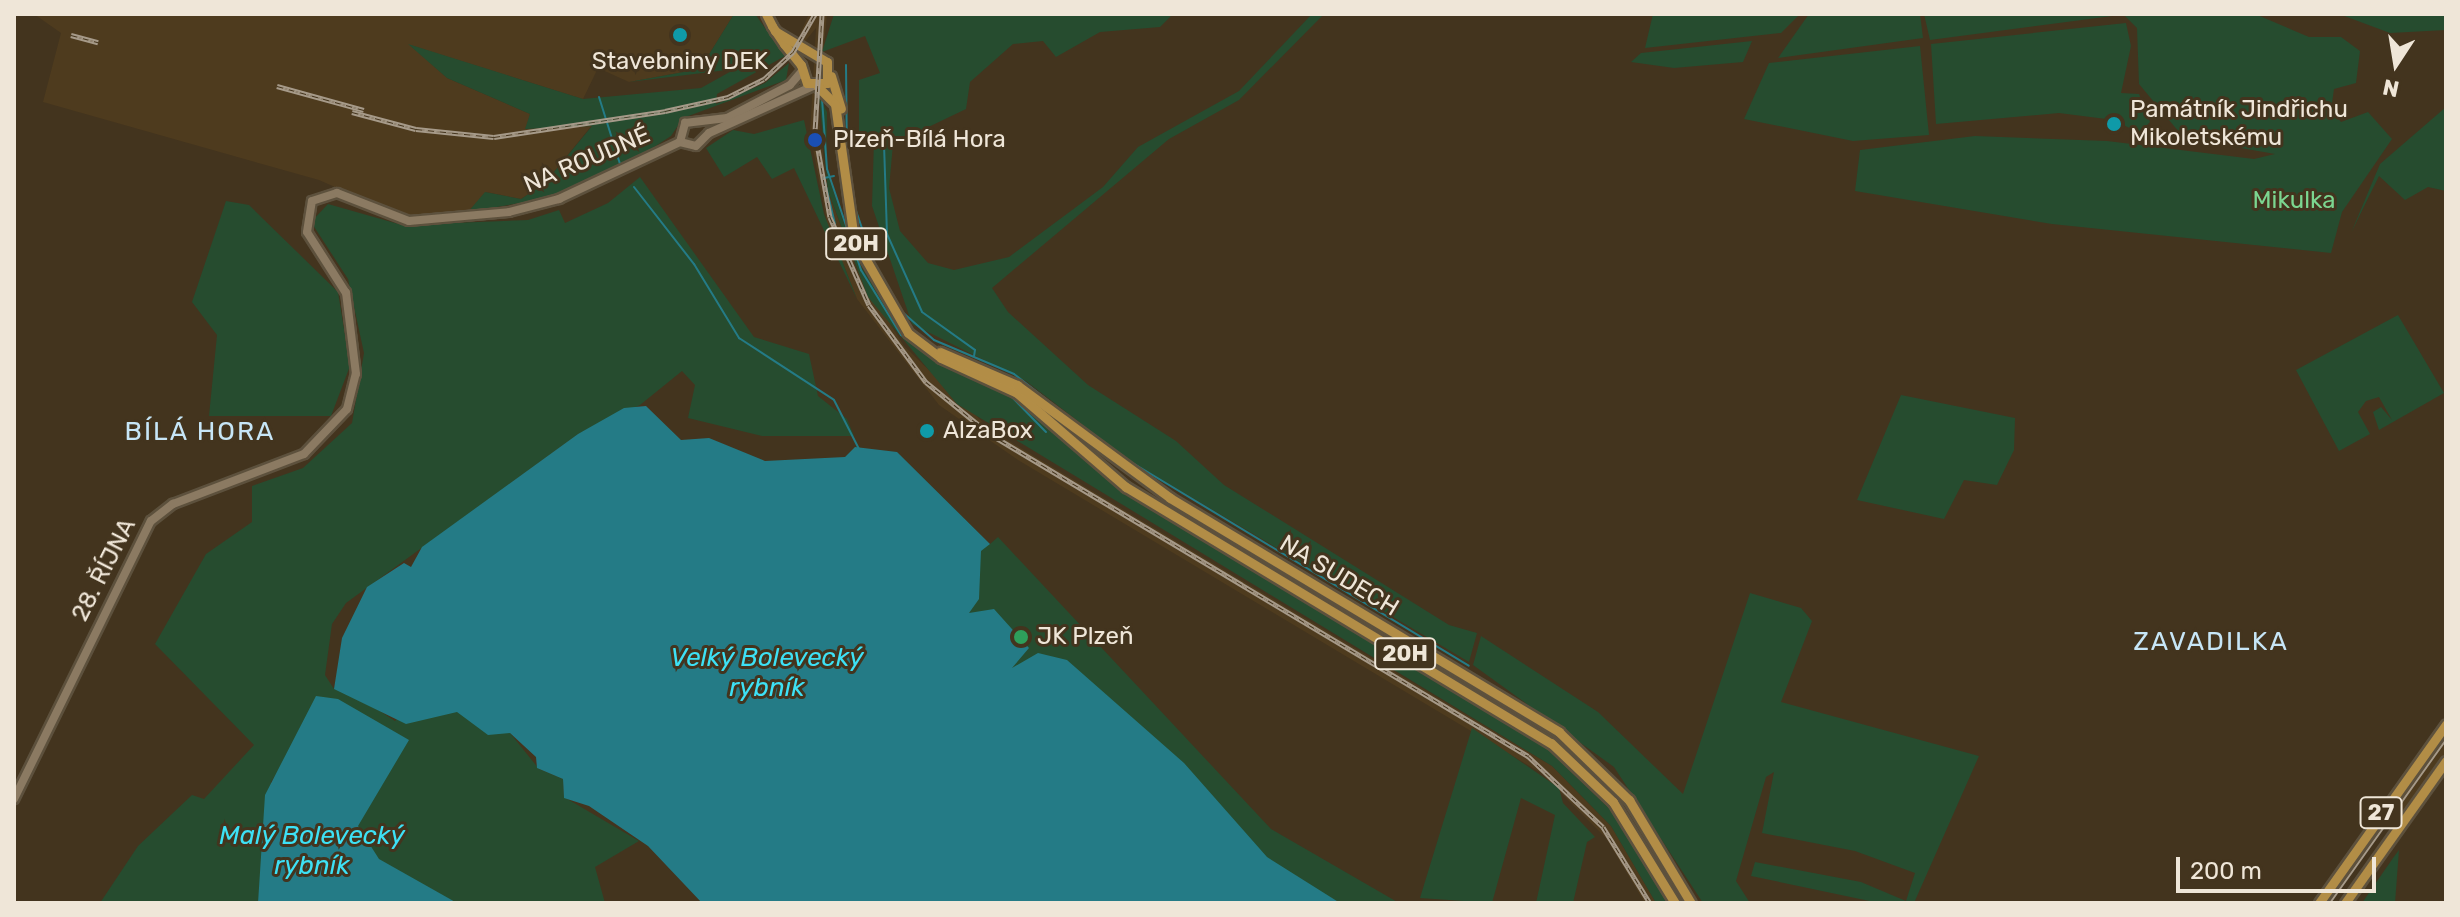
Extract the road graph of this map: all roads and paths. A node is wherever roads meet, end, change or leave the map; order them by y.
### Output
1 (766, 14) edge
2 (775, 31) junction
3 (817, 58) junction
4 (803, 70) junction
5 (831, 76) junction
6 (816, 87) junction
7 (698, 124) junction
8 (838, 132) junction
9 (703, 138) junction
10 (680, 142) junction
11 (323, 194) joint
12 (915, 340) junction
13 (2446, 724) edge
14 (2446, 761) edge
15 (14, 799) edge
16 (1675, 903) edge
17 (1691, 903) edge
18 (2319, 903) edge
19 (2345, 903) edge

1 - 2 main road
2 - 3 main road
2 - 4 main road
3 - 4 main road, NA ROUDNÉ
3 - 5 main road
4 - 6 main road
4 - 7 main road, NA ROUDNÉ
5 - 6 main road, NA ROUDNÉ
5 - 8 main road, NA SUDECH / 20H
6 - 8 main road, NA SUDECH / 20H
6 - 9 main road, NA ROUDNÉ
7 - 9 main road
7 - 10 main road, NA ROUDNÉ
8 - 12 main road, NA SUDECH / 20H
9 - 10 main road, NA ROUDNÉ
10 - 11 main road, NA ROUDNÉ
11 - 15 main road, 28. ŘÍJNA
12 - 16 main road, NA SUDECH / 20H
12 - 17 main road, NA SUDECH / 20H
13 - 18 main road, 27
14 - 19 main road, 27

